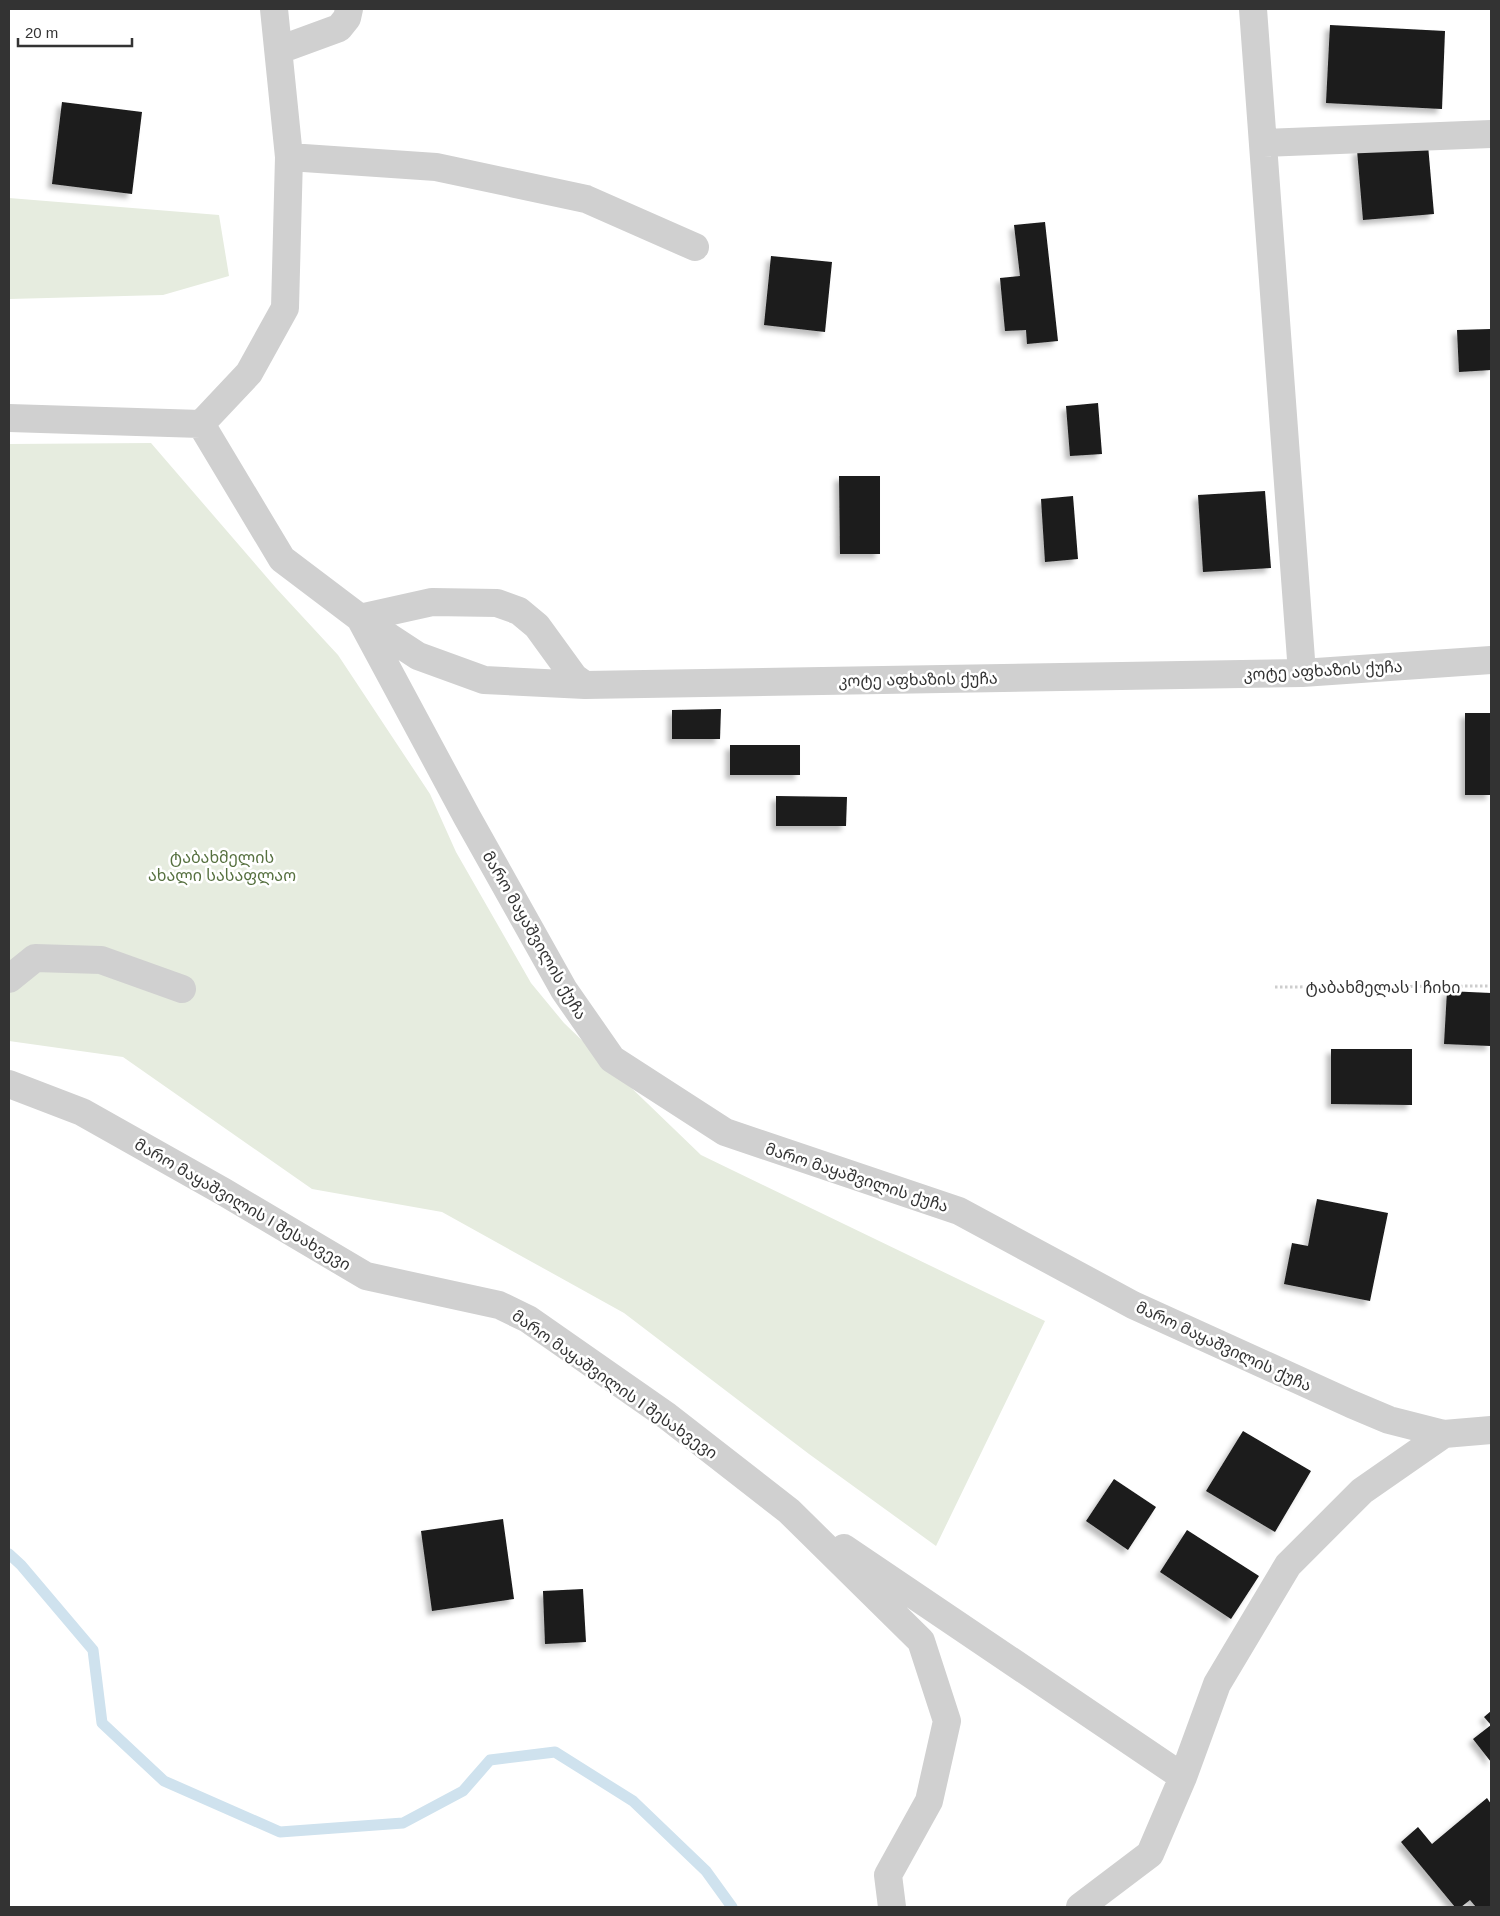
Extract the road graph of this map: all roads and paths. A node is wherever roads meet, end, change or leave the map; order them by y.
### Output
1 (274, 9) edge
2 (349, 9) edge
3 (1252, 9) edge
4 (279, 50) junction
5 (1491, 134) edge
6 (1262, 143) junction
7 (289, 157) junction
8 (695, 248) dead end
9 (9, 418) edge
10 (201, 424) junction
11 (360, 618) junction
12 (1491, 660) edge
13 (1302, 673) junction
14 (586, 685) junction
15 (9, 979) edge
16 (1491, 986) edge
17 (1275, 987) dead end
18 (182, 989) dead end
19 (9, 1084) edge
20 (1491, 1430) edge
21 (1444, 1434) junction
22 (789, 1511) junction
23 (1183, 1777) junction
24 (892, 1907) edge
25 (1080, 1907) edge

1 - 4 street
2 - 4 street
3 - 6 street
4 - 7 street
5 - 6 street
6 - 13 street
7 - 8 street
7 - 10 street
9 - 10 street
10 - 11 street, მარო მაყაშვილის ქუჩა
11 - 14 street, კოტე აფხაზის ქუჩა
11 - 14 street
11 - 21 street, მარო მაყაშვილის ქუჩა
12 - 13 street, კოტე აფხაზის ქუჩა
13 - 14 street, კოტე აფხაზის ქუჩა
15 - 18 street
16 - 17 path, ტაბახმელას I ჩიხი
19 - 22 street, მარო მაყაშვილის I შესახვევი
20 - 21 street, მარო მაყაშვილის ქუჩა
21 - 23 street
22 - 23 street
22 - 24 street, მარო მაყაშვილის I შესახვევი
23 - 25 street

